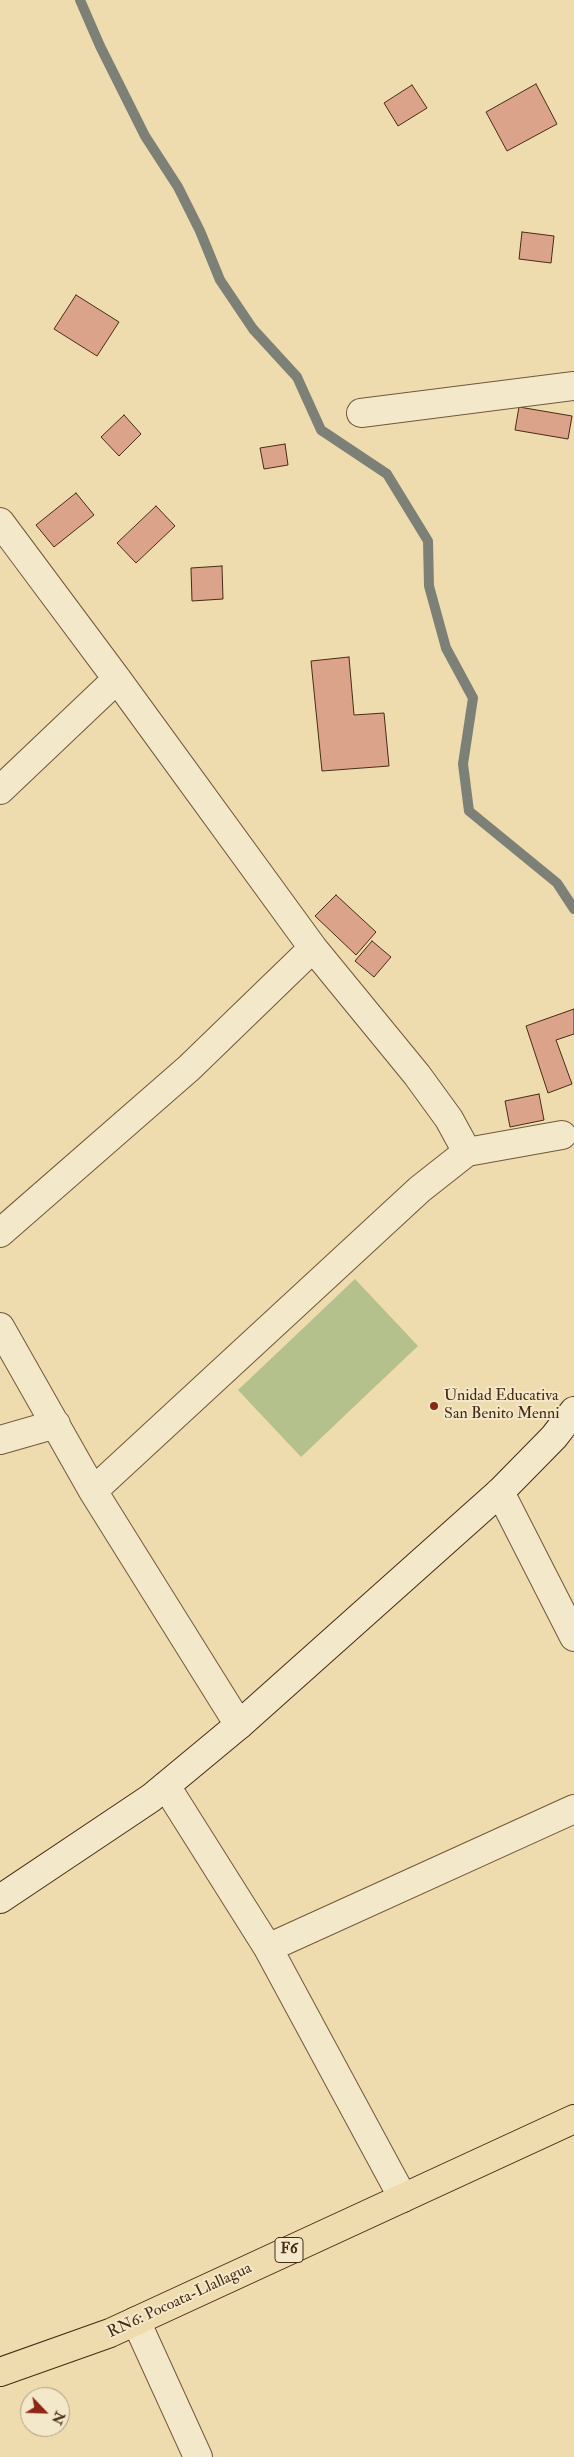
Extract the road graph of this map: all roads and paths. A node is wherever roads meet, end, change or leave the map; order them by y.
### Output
1 (574, 386) edge
2 (361, 413) dead end
3 (0, 522) edge
4 (117, 679) junction
5 (0, 790) edge
6 (313, 948) junction
7 (562, 1134) dead end
8 (467, 1152) junction
9 (0, 1232) edge
10 (0, 1327) edge
11 (574, 1411) edge
12 (56, 1424) junction
13 (0, 1440) edge
14 (93, 1490) junction
15 (500, 1492) junction
16 (574, 1637) edge
17 (239, 1725) junction
18 (166, 1786) junction
19 (574, 1809) edge
20 (0, 1899) edge
21 (268, 1948) junction
22 (574, 2119) edge
23 (403, 2198) junction
24 (136, 2321) junction
25 (0, 2372) edge
26 (198, 2457) edge

1 - 2 street
3 - 4 street
4 - 5 street
4 - 6 street
6 - 8 street
6 - 9 street
7 - 8 street
8 - 14 street
10 - 12 street
11 - 15 street
12 - 13 street
12 - 14 street
14 - 17 street
15 - 16 street
15 - 17 street
17 - 18 street
18 - 20 street
18 - 21 street
19 - 21 street
21 - 23 street
22 - 23 highway, RN6: Pocoata-Llallagua / F6
23 - 24 highway, RN6: Pocoata-Llallagua / F6
24 - 25 highway, RN6: Pocoata-Llallagua / F6
24 - 26 street

